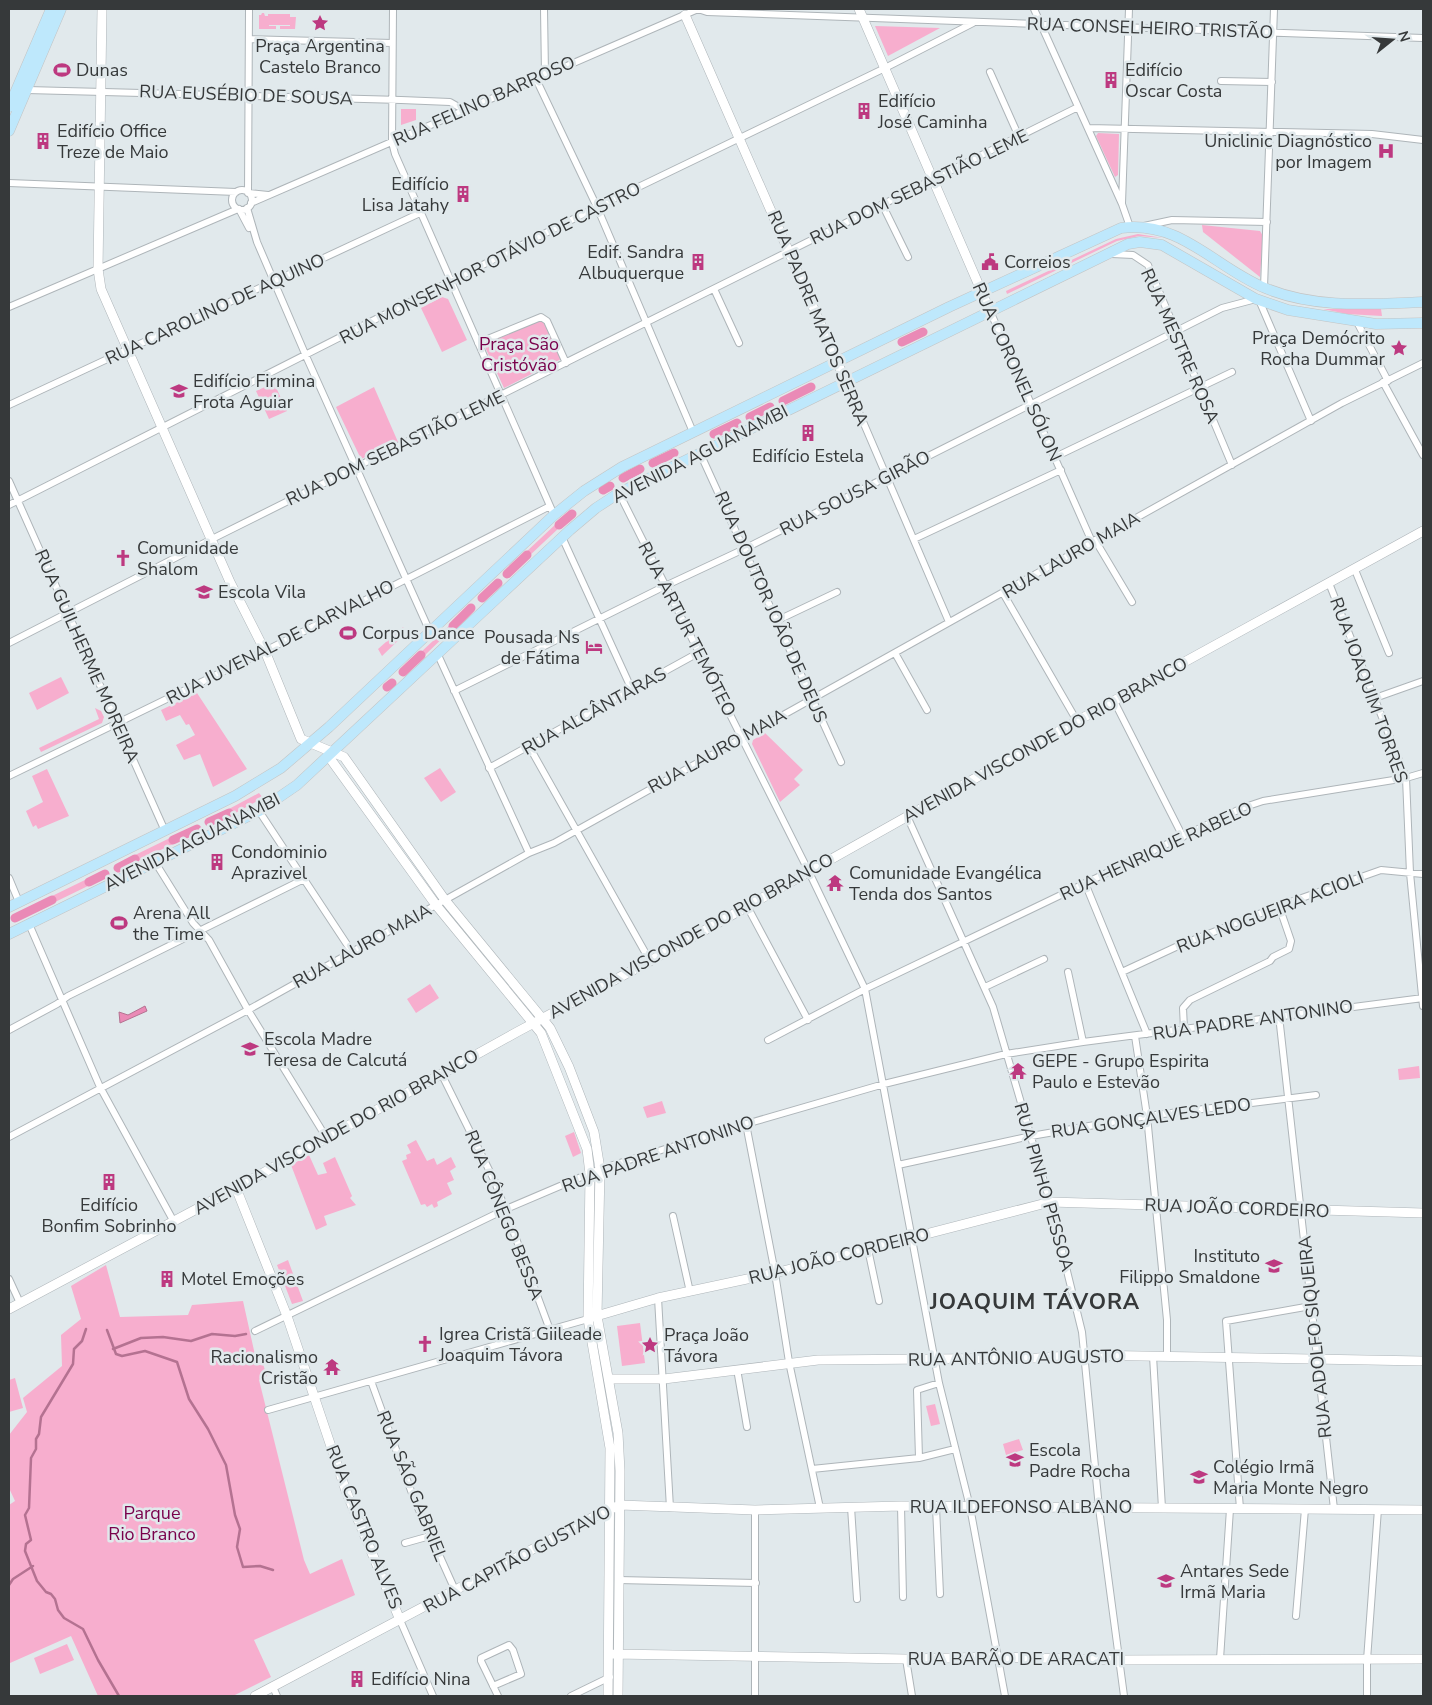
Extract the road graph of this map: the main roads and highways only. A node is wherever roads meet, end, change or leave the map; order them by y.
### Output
1 (51, 9) edge
2 (61, 9) edge
3 (12, 90) edge
4 (9, 107) edge
5 (9, 132) edge
6 (1423, 302) edge
7 (1423, 323) edge
8 (9, 907) edge
9 (9, 934) edge

1 - 3 main road
2 - 5 main road
3 - 4 main road
6 - 8 main road, AVENIDA AGUANAMBI
7 - 9 main road, AVENIDA AGUANAMBI

